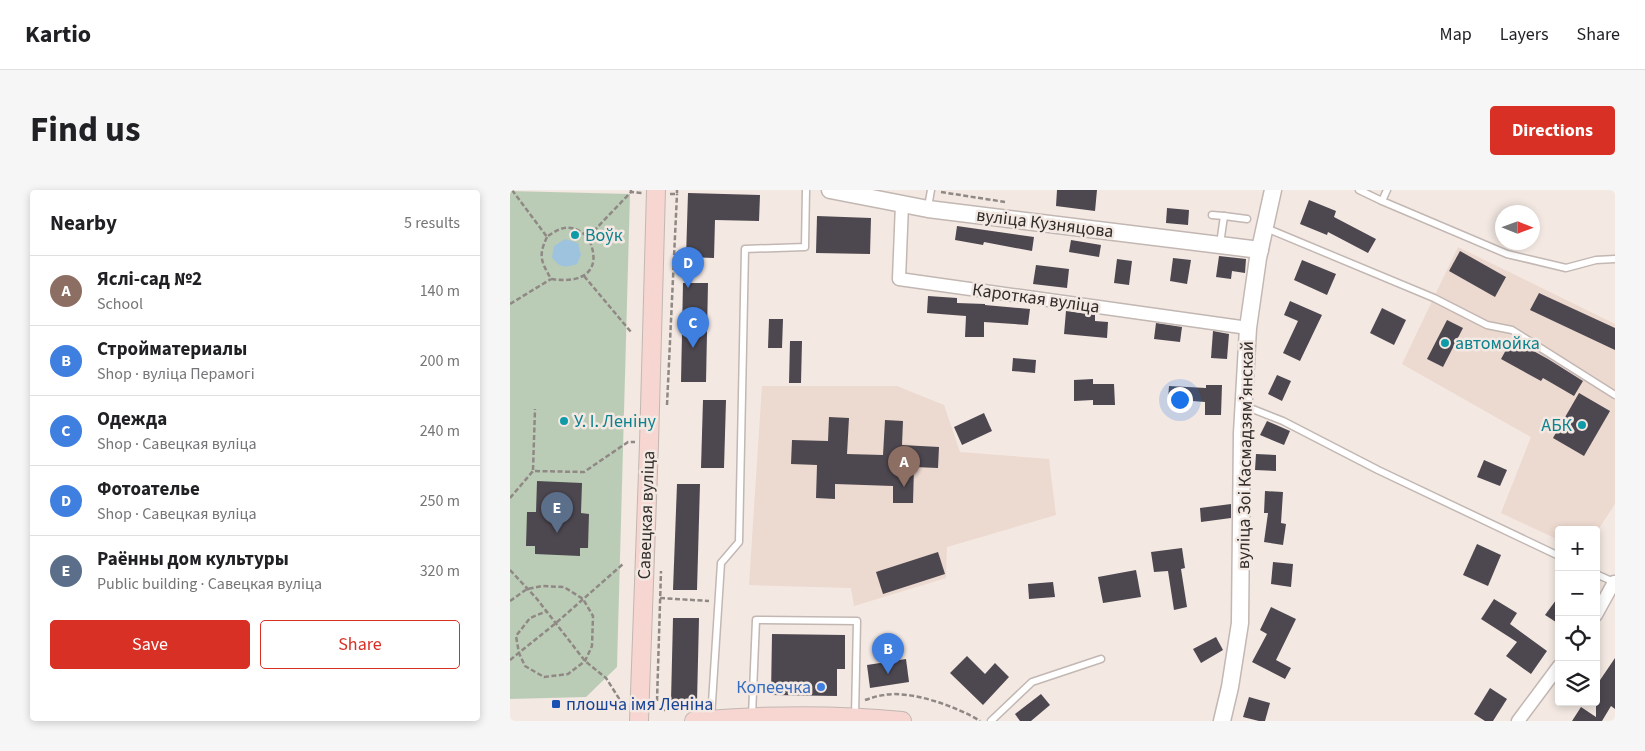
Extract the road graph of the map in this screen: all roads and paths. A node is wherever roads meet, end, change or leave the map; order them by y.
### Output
1 (512, 190) edge
2 (656, 190) edge
3 (806, 190) edge
4 (830, 190) edge
5 (931, 190) edge
6 (1273, 190) edge
7 (1358, 190) edge
8 (1387, 190) edge
9 (631, 192) dead end
10 (1382, 201) junction
11 (902, 204) junction
12 (928, 208) junction
13 (1212, 215) dead end
14 (1224, 216) junction
15 (1247, 219) dead end
16 (1265, 228) junction
17 (547, 237) junction
18 (588, 237) junction
19 (1220, 245) junction
20 (1260, 250) junction
21 (1615, 259) edge
22 (584, 276) junction
23 (551, 279) junction
24 (510, 304) edge
25 (1248, 328) junction
26 (631, 332) dead end
27 (1615, 394) edge
28 (1244, 406) junction
29 (535, 409) dead end
30 (628, 442) dead end
31 (533, 470) junction
32 (510, 498) edge
33 (1555, 554) edge
34 (623, 564) dead end
35 (510, 570) edge
36 (1600, 576) edge
37 (1614, 582) edge
38 (527, 589) junction
39 (660, 598) dead end
40 (582, 599) junction
41 (510, 600) edge
42 (718, 602) junction
43 (1600, 608) edge
44 (547, 611) junction
45 (556, 622) junction
46 (519, 653) junction
47 (1101, 658) dead end
48 (510, 660) edge
49 (585, 661) junction
50 (1555, 671) edge
51 (620, 700) dead end
52 (854, 717) junction
53 (805, 718) edge
54 (745, 719) edge
55 (703, 720) edge
56 (639, 721) edge
57 (902, 721) edge
58 (991, 721) edge
59 (1222, 721) edge
60 (1518, 721) edge

1 - 17 path
2 - 56 main road, Савецкая вуліца
3 - 42 lane
4 - 11 street, вуліца Кузняцова
5 - 12 lane
6 - 16 street, вуліца Зоі Касмадзямʼянскай
7 - 10 lane
8 - 10 lane
9 - 18 path
10 - 21 lane
11 - 12 street, вуліца Кузняцова
11 - 25 street, Кароткая вуліца
12 - 19 street, вуліца Кузняцова
13 - 14 lane
14 - 15 lane
14 - 19 lane
16 - 20 street, вуліца Зоі Касмадзямʼянскай
16 - 27 lane
17 - 18 path
17 - 23 path
18 - 22 path
19 - 20 street, вуліца Кузняцова
20 - 25 street, вуліца Зоі Касмадзямʼянскай
22 - 23 path
22 - 26 path
23 - 24 path
25 - 28 street, вуліца Зоі Касмадзямʼянскай
28 - 33 lane
28 - 59 street, вуліца Зоі Касмадзямʼянскай
29 - 31 path
30 - 31 path
31 - 32 path
34 - 40 path
35 - 38 path
36 - 37 lane
37 - 43 street
38 - 40 path
38 - 41 path
38 - 44 path
39 - 42 path
40 - 45 path
40 - 49 path
42 - 55 lane
44 - 45 path
44 - 46 path
45 - 46 path
45 - 49 path
46 - 48 path
46 - 49 path
47 - 58 lane
49 - 51 path
50 - 60 street
52 - 53 main road
52 - 54 lane
52 - 57 main road
53 - 54 main road
54 - 55 main road

